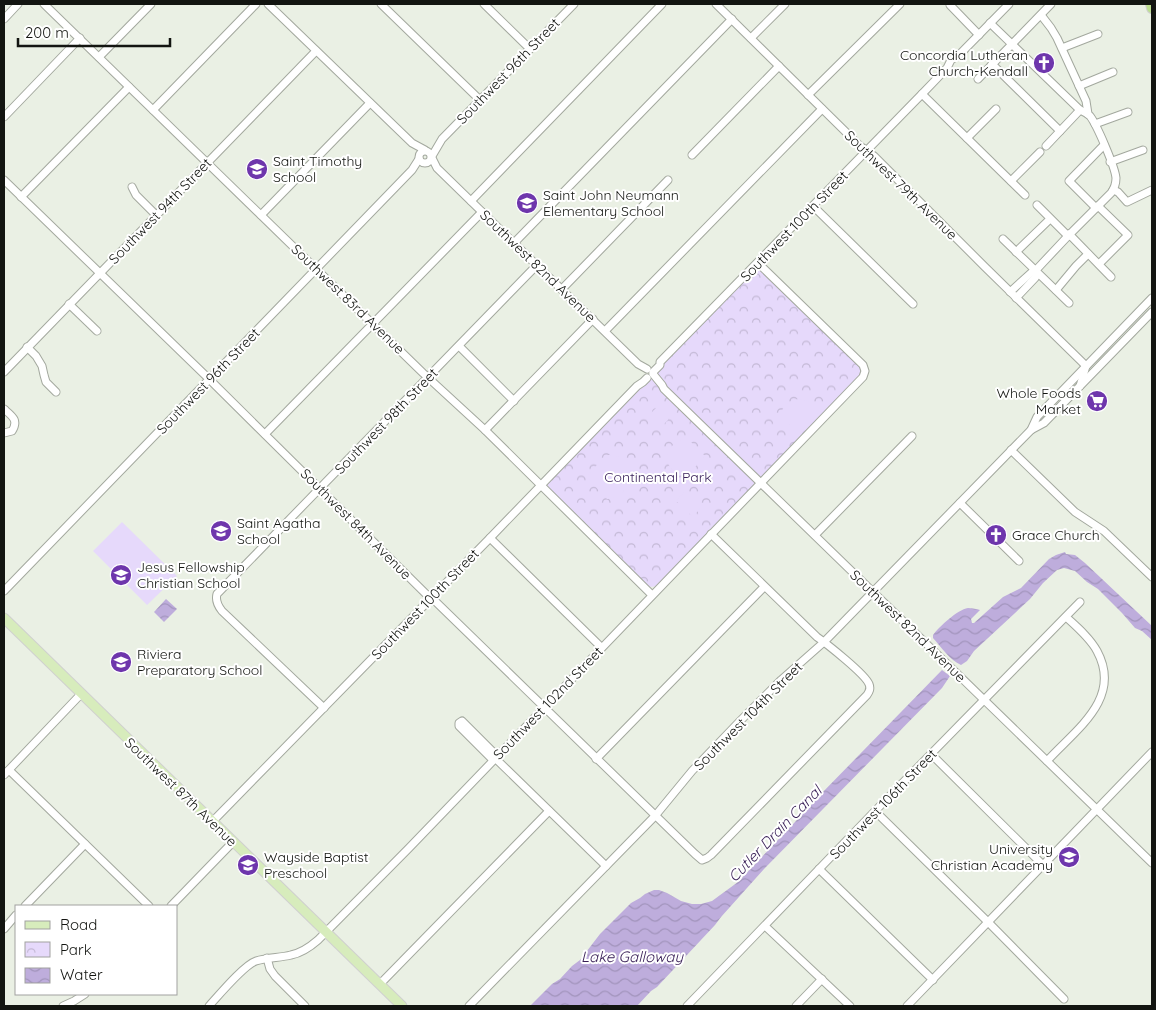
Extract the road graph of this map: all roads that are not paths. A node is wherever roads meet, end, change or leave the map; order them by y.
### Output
1 (18, 4) edge
2 (44, 4) edge
3 (151, 4) edge
4 (256, 4) edge
5 (268, 4) edge
6 (381, 4) edge
7 (484, 4) edge
8 (574, 4) edge
9 (662, 4) edge
10 (716, 4) edge
11 (784, 4) edge
12 (900, 4) edge
13 (1009, 4) edge
14 (1052, 4) edge
15 (1151, 4) edge
16 (950, 5) dead end
17 (1152, 8) edge
18 (1041, 15) junction
19 (4, 18) edge
20 (732, 19) junction
21 (990, 23) junction
22 (979, 34) junction
23 (1098, 34) dead end
24 (80, 38) junction
25 (751, 38) junction
26 (1012, 45) junction
27 (1062, 48) junction
28 (530, 49) junction
29 (316, 51) junction
30 (99, 57) junction
31 (992, 64) junction
32 (778, 66) junction
33 (1113, 72) dead end
34 (978, 79) dead end
35 (128, 86) junction
36 (1079, 86) junction
37 (922, 94) junction
38 (808, 95) junction
39 (480, 100) junction
40 (370, 103) junction
41 (822, 109) junction
42 (153, 110) junction
43 (996, 110) dead end
44 (1080, 110) junction
45 (1128, 112) dead end
46 (1088, 114) junction
47 (4, 117) edge
48 (1096, 124) junction
49 (1060, 131) junction
50 (967, 138) junction
51 (1104, 145) junction
52 (1046, 146) dead end
53 (1143, 150) dead end
54 (866, 151) junction
55 (1040, 152) dead end
56 (692, 155) dead end
57 (426, 157) junction
58 (208, 162) junction
59 (1110, 162) junction
60 (4, 180) edge
61 (668, 180) dead end
62 (1011, 181) junction
63 (132, 187) dead end
64 (1114, 187) junction
65 (1152, 190) edge
66 (1025, 195) dead end
67 (21, 197) junction
68 (470, 201) junction
69 (1037, 205) dead end
70 (813, 206) junction
71 (1097, 207) junction
72 (482, 212) junction
73 (156, 215) junction
74 (261, 215) junction
75 (1050, 219) junction
76 (1068, 235) junction
77 (1003, 239) dead end
78 (514, 243) junction
79 (1016, 252) junction
80 (1088, 254) junction
81 (758, 263) junction
82 (1099, 264) junction
83 (537, 265) junction
84 (317, 268) junction
85 (1036, 270) junction
86 (100, 273) junction
87 (1111, 276) dead end
88 (562, 289) junction
89 (1056, 290) junction
90 (1010, 292) junction
91 (1016, 298) junction
92 (1152, 298) edge
93 (1069, 303) dead end
94 (69, 304) junction
95 (913, 304) dead end
96 (1152, 312) edge
97 (593, 320) junction
98 (373, 323) junction
99 (97, 331) dead end
100 (605, 331) junction
101 (458, 346) junction
102 (27, 347) junction
103 (1086, 366) junction
104 (4, 372) edge
105 (648, 373) junction
106 (428, 377) junction
107 (209, 379) junction
108 (1080, 386) junction
109 (56, 392) dead end
110 (514, 401) junction
111 (5, 412) edge
112 (485, 430) junction
113 (1031, 430) junction
114 (4, 433) edge
115 (265, 434) junction
116 (912, 436) dead end
117 (1011, 450) junction
118 (761, 483) junction
119 (541, 486) junction
120 (320, 488) junction
121 (960, 502) junction
122 (710, 534) junction
123 (815, 535) junction
124 (490, 538) junction
125 (1019, 561) dead end
126 (1152, 578) edge
127 (764, 587) junction
128 (4, 591) edge
129 (873, 591) junction
130 (652, 595) junction
131 (431, 598) junction
132 (1080, 602) dead end
133 (1066, 617) junction
134 (4, 618) edge
135 (824, 642) junction
136 (601, 647) junction
137 (81, 694) junction
138 (985, 700) junction
139 (543, 707) junction
140 (324, 708) junction
141 (1152, 752) edge
142 (931, 754) junction
143 (494, 759) junction
144 (596, 759) junction
145 (1046, 761) junction
146 (6, 773) edge
147 (1097, 809) junction
148 (549, 811) junction
149 (875, 811) junction
150 (655, 816) junction
151 (212, 822) junction
152 (233, 842) junction
153 (85, 844) junction
154 (1152, 863) edge
155 (1043, 865) junction
156 (606, 866) junction
157 (819, 869) junction
158 (26, 905) edge
159 (148, 905) edge
160 (172, 905) edge
161 (15, 917) edge
162 (989, 923) junction
163 (765, 926) junction
164 (4, 928) edge
165 (325, 932) junction
166 (267, 958) junction
167 (822, 979) junction
168 (933, 980) junction
169 (380, 984) junction
170 (84, 995) edge
171 (1064, 999) dead end
172 (63, 1006) edge
173 (209, 1006) edge
174 (305, 1006) edge
175 (402, 1006) edge
176 (469, 1006) edge
177 (687, 1006) edge
178 (796, 1006) edge
179 (850, 1006) edge
180 (907, 1006) edge

1 - 19 street
2 - 24 street, Southwest 83rd Avenue
3 - 30 street
4 - 42 street
5 - 29 street, Southwest 82nd Avenue
6 - 39 street
7 - 28 street
8 - 28 street, Southwest 96th Street
9 - 68 street
10 - 20 street, Southwest 79th Avenue
11 - 25 street
12 - 38 street
13 - 21 street, Southwest 100th Street
14 - 18 street
15 - 17 highway
16 - 22 street
18 - 26 street
18 - 27 street
20 - 25 street, Southwest 79th Avenue
20 - 78 street
21 - 22 street, Southwest 100th Street
21 - 26 street
22 - 37 street, Southwest 100th Street
23 - 27 street
24 - 30 street, Southwest 83rd Avenue
24 - 47 street
25 - 32 street, Southwest 79th Avenue
26 - 31 street
26 - 44 street
27 - 36 street
28 - 39 street, Southwest 96th Street
29 - 40 street, Southwest 82nd Avenue
29 - 58 street, Southwest 94th Street
30 - 35 street, Southwest 83rd Avenue
31 - 34 street
31 - 49 street
32 - 38 street, Southwest 79th Avenue
32 - 56 street
33 - 36 street
35 - 42 street, Southwest 83rd Avenue
35 - 67 street
36 - 46 street
37 - 50 street
37 - 54 street, Southwest 100th Street
38 - 41 street, Southwest 79th Avenue
39 - 57 street, Southwest 96th Street
40 - 57 street, Southwest 82nd Avenue
40 - 74 street
41 - 54 street, Southwest 79th Avenue
41 - 100 street
42 - 58 street, Southwest 83rd Avenue
43 - 50 street
44 - 46 street
44 - 49 street
45 - 48 street
46 - 48 street
48 - 51 street
49 - 52 street
50 - 62 street
51 - 59 street
51 - 71 street
53 - 59 street
54 - 70 street, Southwest 100th Street
54 - 90 street, Southwest 79th Avenue
55 - 62 street
57 - 68 street, Southwest 82nd Avenue
57 - 84 street, Southwest 96th Street
58 - 73 street, Southwest 94th Street
58 - 74 street, Southwest 83rd Avenue
59 - 64 street
60 - 67 street, Southwest 84th Avenue
61 - 88 street
62 - 66 street
63 - 73 street
64 - 65 street
64 - 71 street
67 - 86 street, Southwest 84th Avenue
68 - 72 street, Southwest 82nd Avenue
69 - 75 street
70 - 81 street, Southwest 100th Street
70 - 95 street
71 - 76 street
71 - 82 street
72 - 78 street, Southwest 82nd Avenue
72 - 98 street
73 - 86 street, Southwest 94th Street
74 - 84 street, Southwest 83rd Avenue
75 - 76 street
75 - 79 street
76 - 80 street
76 - 85 street
77 - 79 street
78 - 83 street, Southwest 82nd Avenue
79 - 85 street
80 - 82 street
80 - 89 street
81 - 105 street, Southwest 100th Street
81 - 118 street, Southwest 102nd Street
82 - 87 street
83 - 88 street, Southwest 82nd Avenue
83 - 101 street, Southwest 98th Street
84 - 98 street, Southwest 83rd Avenue
84 - 107 street, Southwest 96th Street
85 - 89 street
85 - 90 street
85 - 91 street
86 - 94 street, Southwest 94th Street
86 - 107 street, Southwest 84th Avenue
88 - 97 street, Southwest 82nd Avenue
89 - 93 street
90 - 91 street, Southwest 79th Avenue
91 - 103 street, Southwest 79th Avenue
92 - 103 street, Southwest 104th Street
94 - 99 street
94 - 102 street, Southwest 94th Street
96 - 108 street, Southwest 104th Street
97 - 100 street, Southwest 82nd Avenue
97 - 110 street
98 - 106 street, Southwest 83rd Avenue
98 - 115 street
100 - 105 street, Southwest 82nd Avenue
101 - 106 street, Southwest 98th Street
101 - 110 street
102 - 104 street, Southwest 94th Street
102 - 109 street
103 - 108 street
103 - 113 street, Southwest 104th Street
105 - 118 street, Southwest 82nd Avenue
105 - 119 street, Southwest 100th Street
106 - 112 street, Southwest 83rd Avenue
106 - 120 street, Southwest 98th Street
107 - 115 street, Southwest 84th Avenue
107 - 128 street, Southwest 96th Street
108 - 113 street, Southwest 104th Street
110 - 112 street
111 - 114 street
112 - 119 street, Southwest 83rd Avenue
113 - 117 street, Southwest 104th Street
115 - 120 street, Southwest 84th Avenue
116 - 123 street
117 - 121 street, Southwest 104th Street
117 - 126 street
118 - 122 street, Southwest 102nd Street
118 - 123 street, Southwest 82nd Avenue
119 - 124 street, Southwest 100th Street
119 - 130 street, Southwest 83rd Avenue
120 - 131 street, Southwest 84th Avenue
120 - 140 street, Southwest 98th Street
121 - 125 street
121 - 129 street, Southwest 104th Street
122 - 127 street
122 - 130 street, Southwest 102nd Street
123 - 129 street, Southwest 82nd Avenue
124 - 131 street, Southwest 100th Street
124 - 136 street
127 - 135 street
127 - 144 street
129 - 135 street, Southwest 104th Street
129 - 138 street, Southwest 82nd Avenue
130 - 136 street, Southwest 102nd Street
131 - 139 street, Southwest 84th Avenue
131 - 140 street, Southwest 100th Street
132 - 133 street, Southwest 106th Street
133 - 138 street, Southwest 106th Street
133 - 145 street
134 - 137 main road, Southwest 87th Avenue
135 - 150 street, Southwest 104th Street
135 - 150 street, Southwest 84th Avenue
136 - 139 street, Southwest 102nd Street
137 - 146 street
137 - 151 main road, Southwest 87th Avenue
138 - 142 street, Southwest 106th Street
138 - 145 street, Southwest 82nd Avenue
139 - 143 street, Southwest 102nd Street
139 - 144 street, Southwest 84th Avenue
140 - 151 street, Southwest 100th Street
141 - 147 street
142 - 149 street, Southwest 106th Street
142 - 155 street
143 - 143 street
143 - 148 street
143 - 165 street, Southwest 102nd Street
144 - 150 street, Southwest 84th Avenue
145 - 147 street, Southwest 82nd Avenue
146 - 153 street
147 - 154 street, Southwest 82nd Avenue
147 - 155 street
148 - 156 street
148 - 169 street
149 - 157 street, Southwest 106th Street
149 - 162 street
150 - 156 street, Southwest 104th Street
151 - 152 main road, Southwest 87th Avenue
152 - 160 street
152 - 165 main road, Southwest 87th Avenue
153 - 158 street
153 - 159 street
155 - 162 street
156 - 176 street, Southwest 104th Street
157 - 163 street, Southwest 106th Street
157 - 168 street
161 - 164 street
162 - 168 street
162 - 171 street
163 - 167 street
163 - 177 street, Southwest 106th Street
165 - 166 street, Southwest 102nd Street
165 - 169 main road, Southwest 87th Avenue
166 - 173 street, Southwest 102nd Street
166 - 174 street
167 - 178 street
167 - 179 street
168 - 180 street
169 - 175 main road, Southwest 87th Avenue
170 - 172 street

